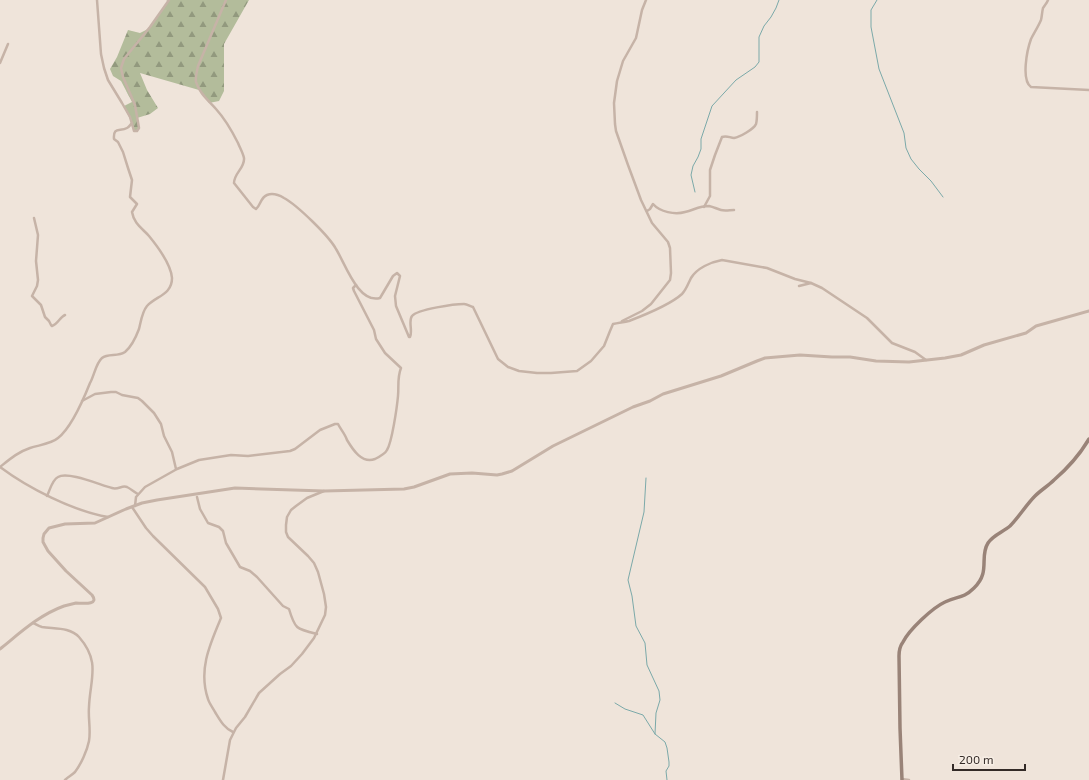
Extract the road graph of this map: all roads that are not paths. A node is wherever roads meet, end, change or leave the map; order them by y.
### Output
1 (97, 0) edge
2 (169, 0) edge
3 (226, 0) edge
4 (646, 0) edge
5 (1048, 0) edge
6 (8, 44) dead end
7 (0, 63) edge
8 (1089, 90) edge
9 (757, 112) dead end
10 (132, 123) junction
11 (704, 207) junction
12 (734, 210) dead end
13 (647, 211) junction
14 (34, 218) dead end
15 (811, 283) junction
16 (356, 286) junction
17 (799, 286) dead end
18 (1089, 310) edge
19 (66, 315) dead end
20 (620, 322) junction
21 (926, 360) junction
22 (82, 401) junction
23 (1089, 439) edge
24 (0, 467) edge
25 (176, 469) junction
26 (6, 472) junction
27 (0, 473) edge
28 (324, 491) junction
29 (138, 494) junction
30 (47, 496) junction
31 (197, 497) dead end
32 (133, 506) junction
33 (108, 517) junction
34 (33, 623) junction
35 (317, 634) junction
36 (0, 649) edge
37 (233, 732) junction
38 (65, 780) edge
39 (223, 780) edge
40 (902, 780) edge
41 (909, 780) edge

1 - 10 street
2 - 10 street
3 - 16 street
4 - 13 street
5 - 8 street
6 - 7 street
9 - 11 street
10 - 22 street
11 - 12 street
11 - 13 street
13 - 20 street
14 - 19 street
15 - 17 street
15 - 20 street
15 - 21 street
16 - 20 street
16 - 25 street
18 - 21 street
21 - 28 street
22 - 24 street
22 - 25 street
23 - 40 main road
24 - 26 street
25 - 29 street
26 - 27 street
26 - 30 street
28 - 32 street
28 - 35 street
29 - 30 street
29 - 32 street
30 - 33 street
31 - 35 street
32 - 33 street
32 - 37 street
33 - 34 street
34 - 36 street
34 - 38 street
35 - 37 street
37 - 39 street
40 - 41 street

